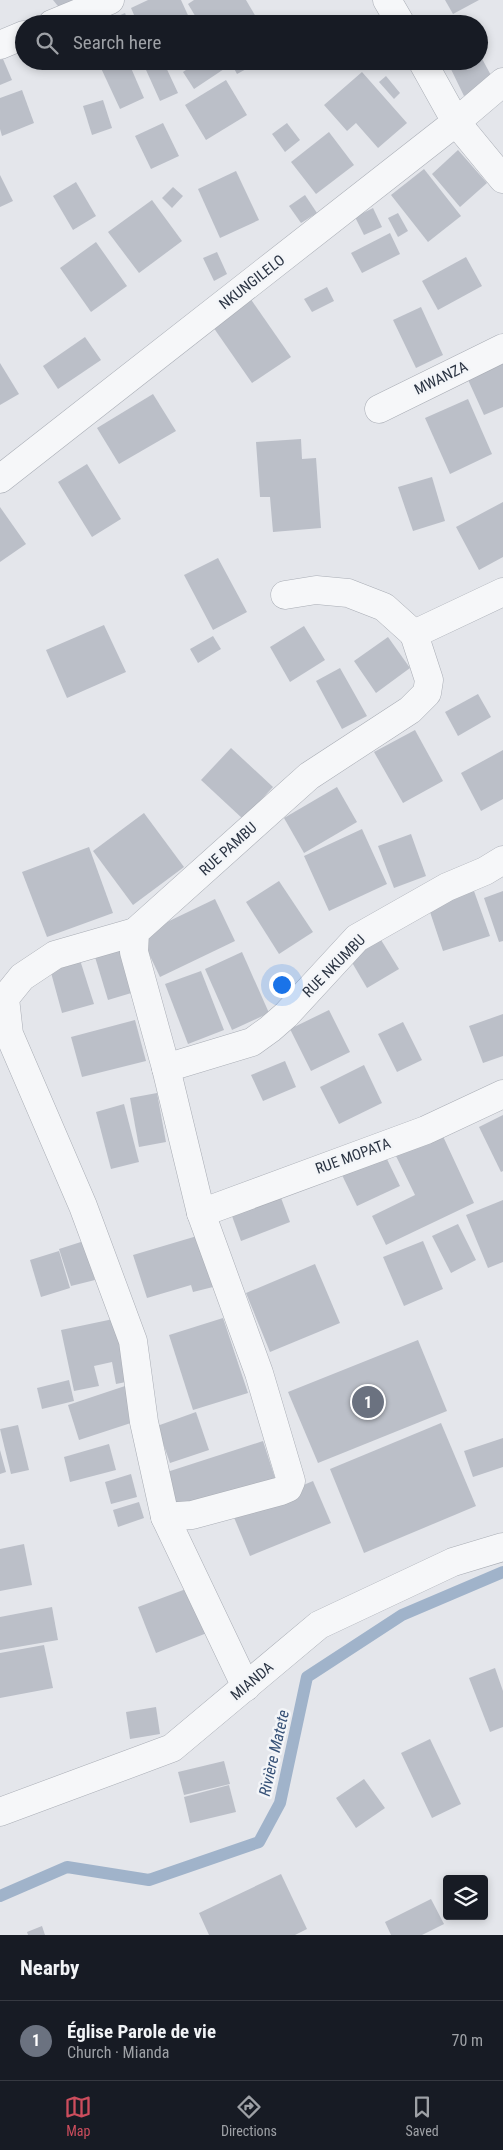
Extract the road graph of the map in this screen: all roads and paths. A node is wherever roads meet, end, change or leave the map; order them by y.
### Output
1 (110, 0) edge
2 (388, 0) edge
3 (74, 15) edge
4 (396, 15) edge
5 (15, 39) edge
6 (0, 45) edge
7 (427, 70) edge
8 (503, 82) edge
9 (456, 122) junction
10 (503, 179) edge
11 (503, 348) edge
12 (379, 409) dead end
13 (0, 479) edge
14 (503, 592) edge
15 (285, 595) dead end
16 (414, 634) junction
17 (503, 860) edge
18 (135, 932) junction
19 (166, 1068) junction
20 (503, 1094) edge
21 (201, 1213) junction
22 (165, 1517) junction
23 (503, 1547) edge
24 (246, 1687) junction
25 (0, 1812) edge

1 - 3 street
2 - 4 street
5 - 6 street
7 - 9 street
8 - 9 street, NKUNGILELO
9 - 10 street
9 - 13 street, NKUNGILELO
11 - 12 street, MWANZA
14 - 16 street
15 - 16 street
16 - 18 street, RUE PAMBU
17 - 19 street, RUE NKUMBU
18 - 19 street
18 - 22 street
19 - 21 street
20 - 21 street, RUE MOPATA
21 - 22 street
22 - 24 street
23 - 24 street, MIANDA
24 - 25 street, MIANDA

